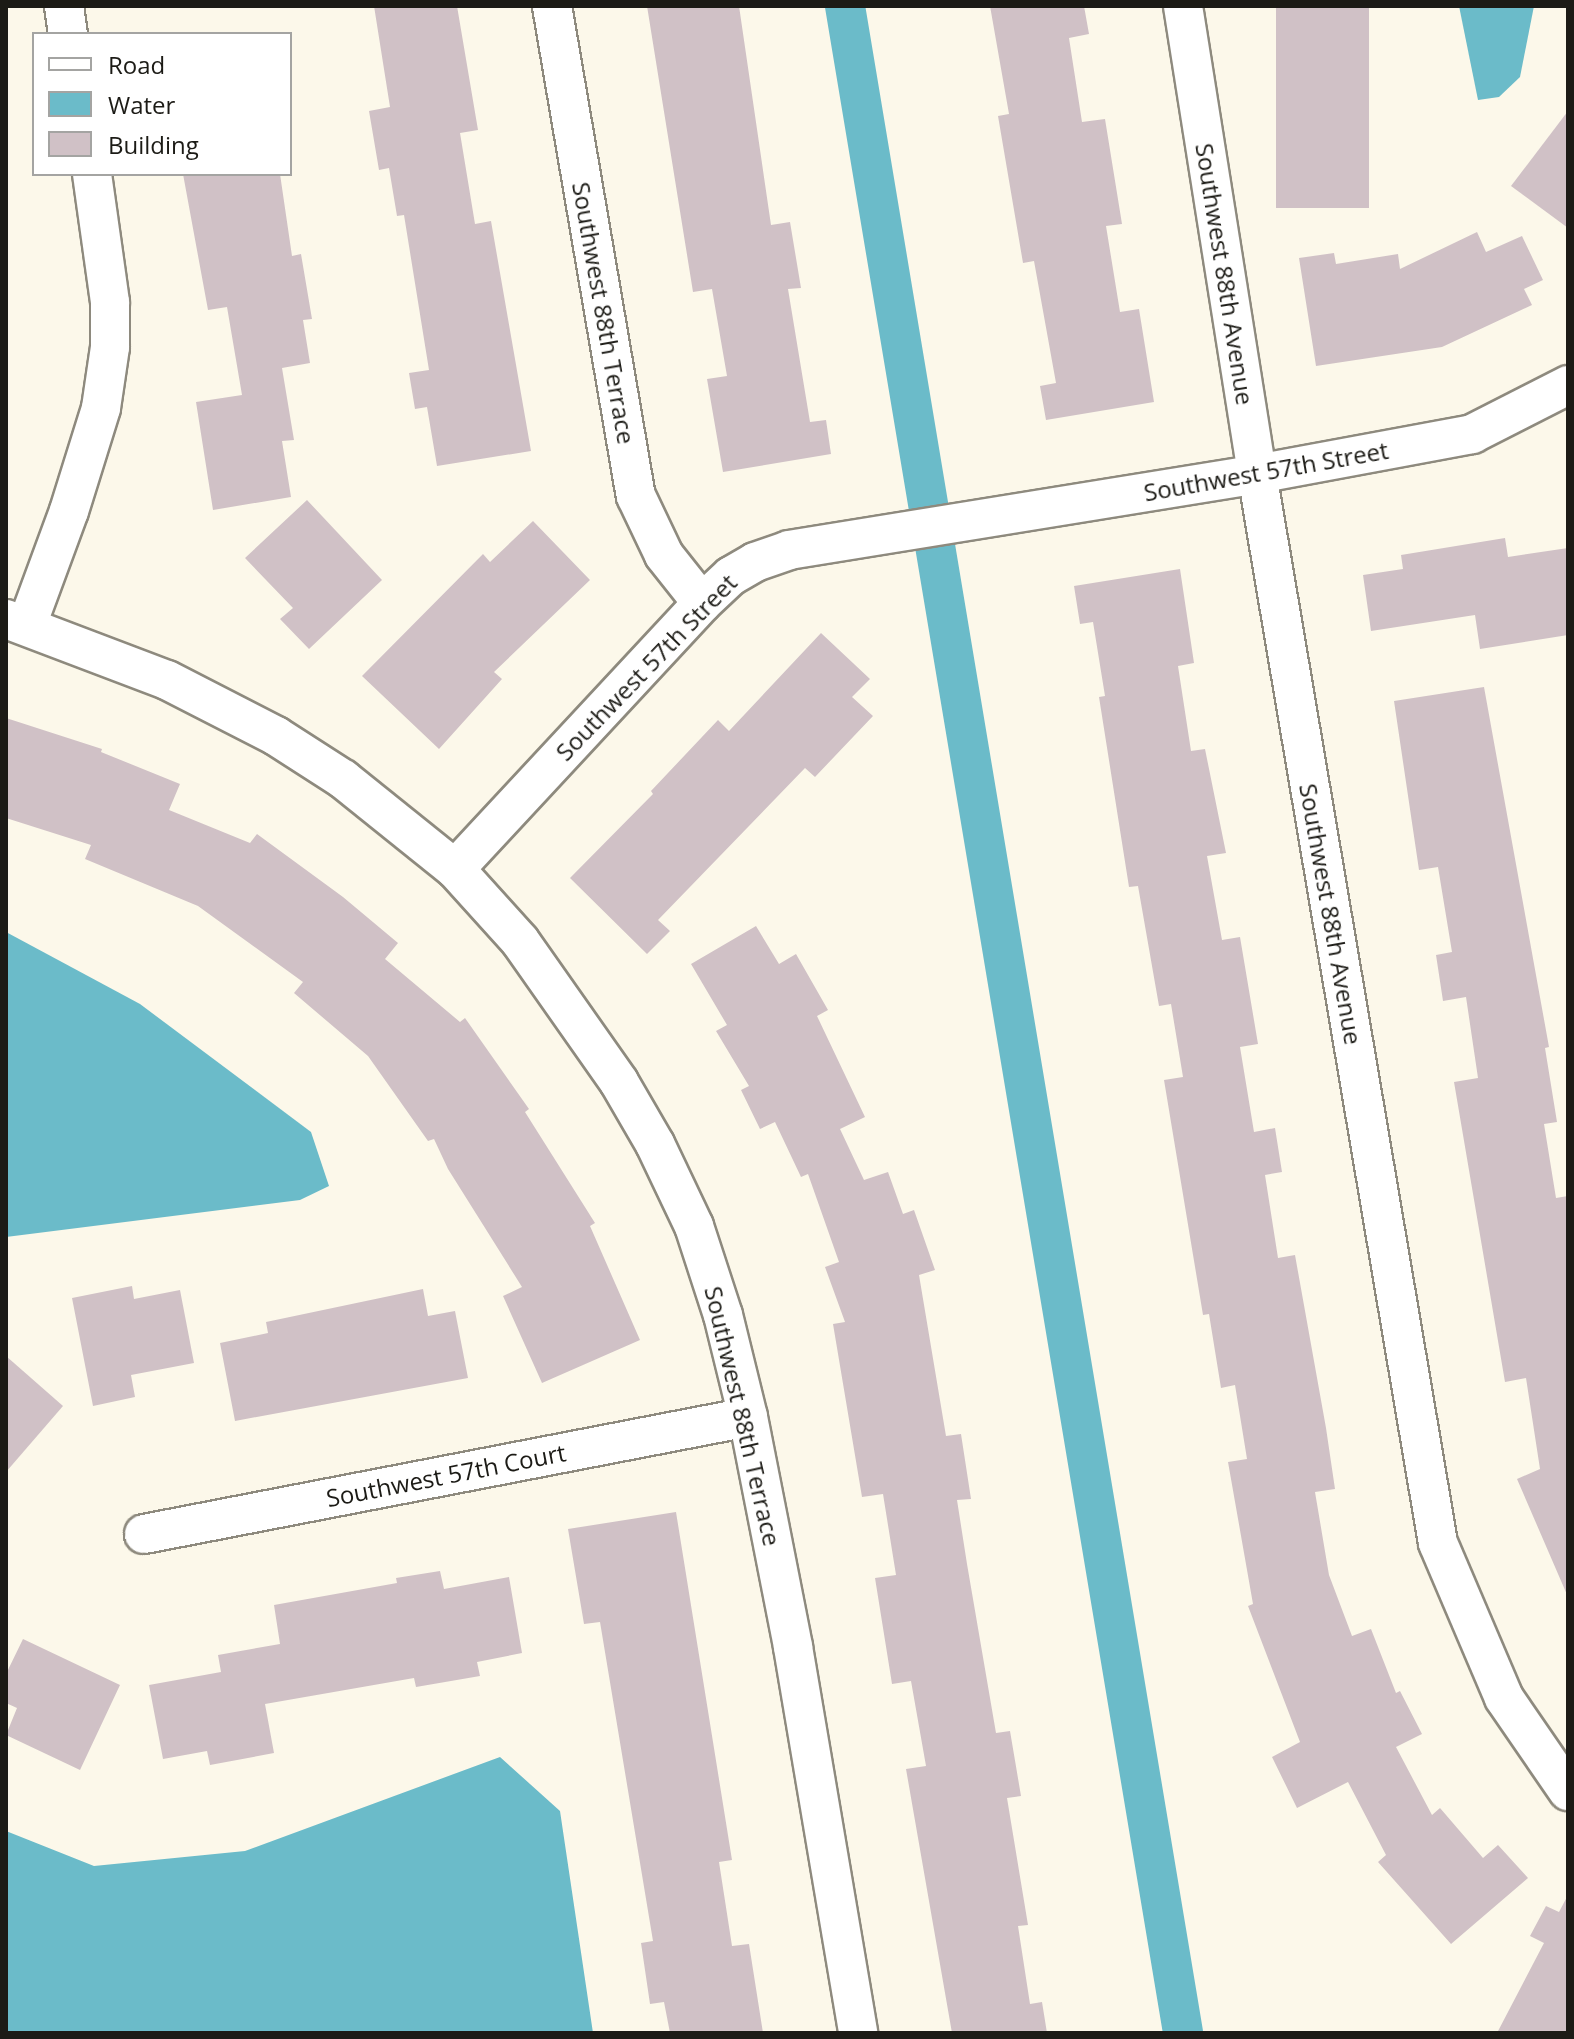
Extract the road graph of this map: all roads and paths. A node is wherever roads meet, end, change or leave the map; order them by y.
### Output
1 (64, 6) edge
2 (552, 6) edge
3 (1183, 6) edge
4 (68, 32) edge
5 (92, 176) edge
6 (1568, 385) edge
7 (1257, 474) junction
8 (702, 603) junction
9 (17, 622) edge
10 (455, 869) junction
11 (748, 1417) junction
12 (144, 1534) dead end
13 (1568, 1791) edge
14 (858, 2033) edge

1 - 4 street
2 - 8 street, Southwest 88th Terrace
3 - 7 street, Southwest 88th Avenue
5 - 9 street
6 - 7 street, Southwest 57th Street
7 - 8 street, Southwest 57th Street
7 - 13 street, Southwest 88th Avenue
8 - 10 street, Southwest 57th Street
9 - 10 street
10 - 11 street, Southwest 88th Terrace
11 - 12 street, Southwest 57th Court
11 - 14 street, Southwest 88th Terrace

